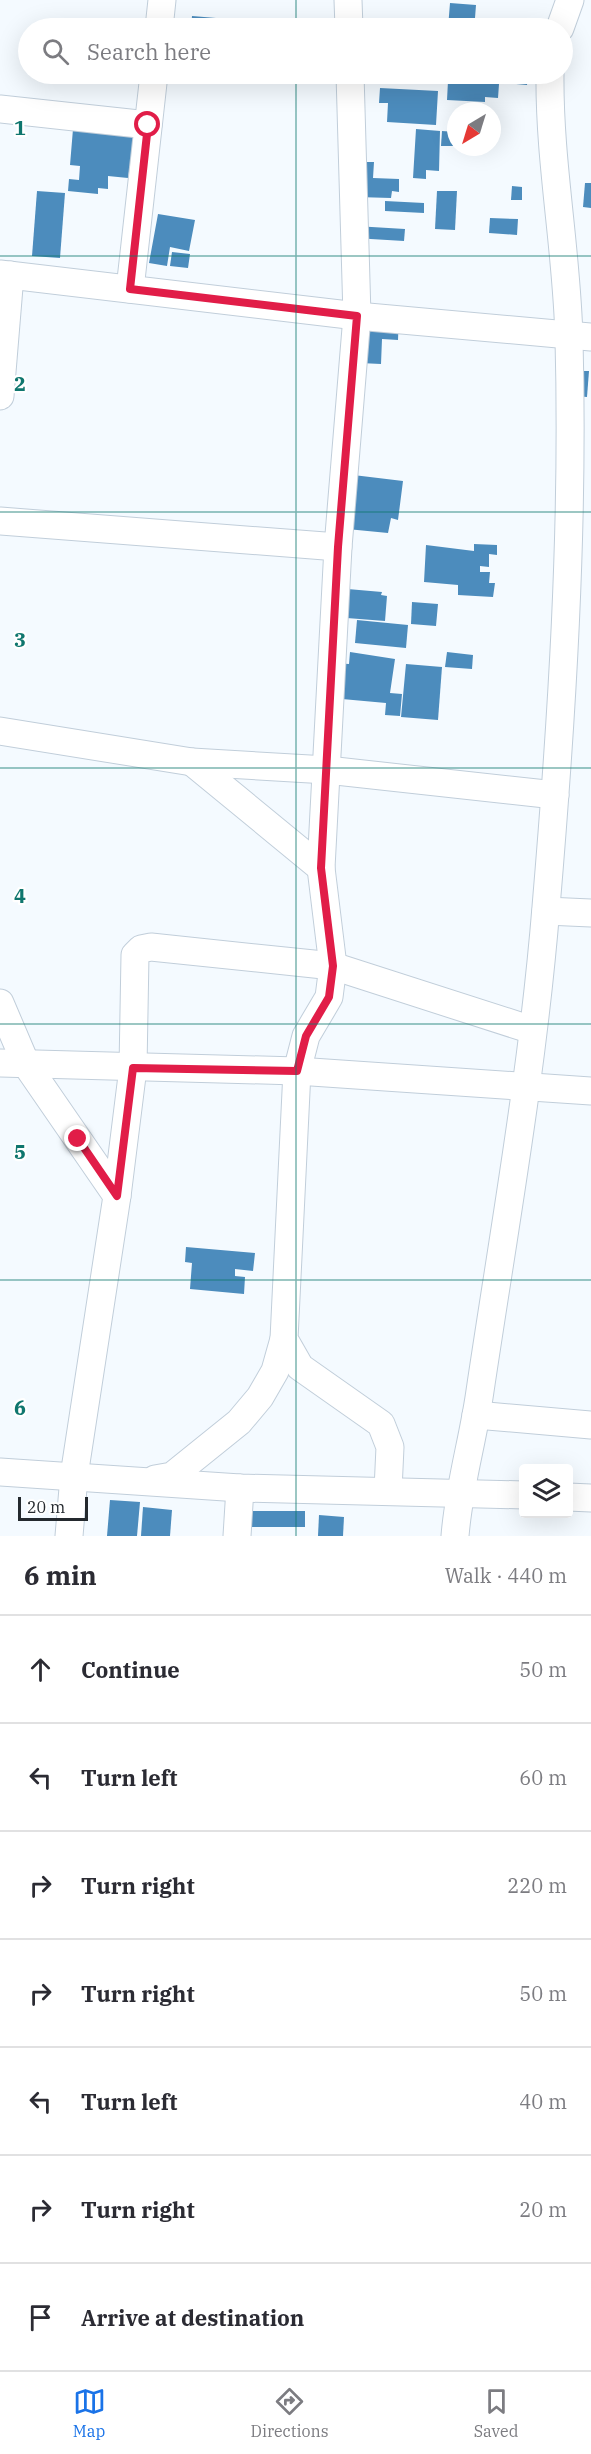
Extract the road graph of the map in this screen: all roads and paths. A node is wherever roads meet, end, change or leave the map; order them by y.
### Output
1 (162, 0) edge
2 (348, 0) edge
3 (570, 0) edge
4 (160, 18) edge
5 (349, 18) edge
6 (564, 18) edge
7 (153, 84) edge
8 (350, 84) edge
9 (550, 84) edge
10 (0, 109) edge
11 (148, 125) junction
12 (5, 274) edge
13 (130, 289) junction
14 (357, 316) junction
15 (580, 336) edge
16 (0, 396) edge
17 (580, 422) edge
18 (0, 521) edge
19 (581, 533) edge
20 (338, 547) junction
21 (0, 731) edge
22 (192, 762) junction
23 (327, 770) junction
24 (555, 795) junction
25 (321, 868) junction
26 (546, 911) junction
27 (591, 913) edge
28 (333, 966) junction
29 (0, 1003) edge
30 (532, 1030) junction
31 (13, 1063) edge
32 (133, 1068) junction
33 (297, 1071) junction
34 (525, 1087) junction
35 (591, 1090) edge
36 (117, 1196) junction
37 (284, 1339) junction
38 (477, 1414) junction
39 (591, 1425) edge
40 (0, 1472) edge
41 (74, 1476) junction
42 (145, 1481) junction
43 (240, 1488) junction
44 (388, 1490) junction
45 (459, 1493) junction
46 (519, 1495) edge
47 (573, 1497) edge
48 (591, 1498) edge
49 (69, 1536) edge
50 (237, 1536) edge
51 (455, 1536) edge

1 - 4 street
2 - 5 street
3 - 6 street
7 - 11 street
8 - 14 street
9 - 15 street
10 - 11 street
11 - 13 street
12 - 13 street
12 - 16 street
13 - 14 street
14 - 15 street
14 - 20 street
15 - 17 street
17 - 19 street
18 - 20 street
19 - 24 street
20 - 23 street
21 - 22 street
22 - 23 street
22 - 25 street
23 - 24 street
23 - 25 street
24 - 26 street
25 - 28 street
26 - 27 street
26 - 30 street
28 - 30 street
28 - 32 street
28 - 33 street
29 - 31 street
30 - 34 street
31 - 32 street
31 - 36 street
32 - 33 street
32 - 36 street
33 - 34 street
33 - 37 street
34 - 35 street
34 - 38 street
36 - 41 street
37 - 42 street
37 - 44 street
38 - 39 street
38 - 45 street
40 - 41 street
41 - 42 street
41 - 49 street
42 - 43 street
43 - 44 street
43 - 50 street
44 - 45 street
45 - 46 street
45 - 51 street
47 - 48 street

